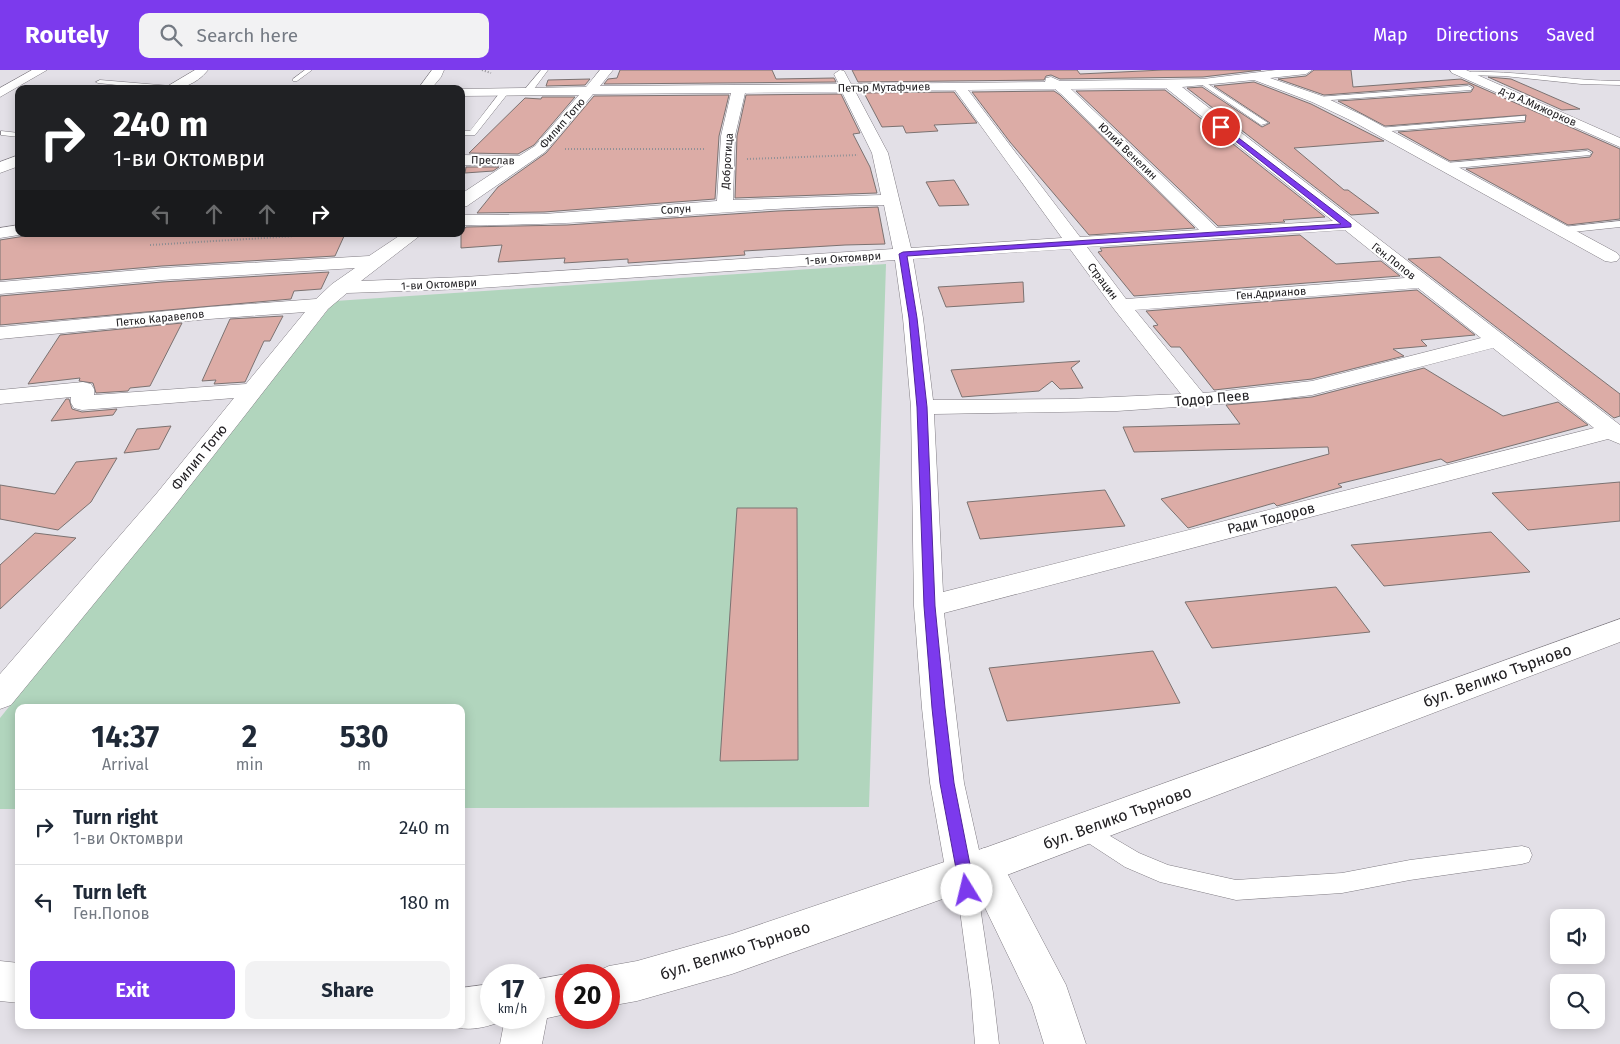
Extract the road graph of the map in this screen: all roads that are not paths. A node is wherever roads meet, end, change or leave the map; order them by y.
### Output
1 (41, 70) edge
2 (202, 70) edge
3 (309, 70) edge
4 (438, 70) edge
5 (545, 70) edge
6 (607, 70) edge
7 (1042, 70) edge
8 (1221, 70) edge
9 (1306, 70) edge
10 (1461, 72) edge
11 (1252, 76) junction
12 (843, 78) edge
13 (1235, 79) junction
14 (295, 80) dead end
15 (100, 82) dead end
16 (1203, 83) junction
17 (1620, 83) edge
18 (1169, 84) junction
19 (135, 85) edge
20 (176, 85) edge
21 (427, 85) edge
22 (1057, 85) junction
23 (958, 86) junction
24 (739, 88) junction
25 (1468, 88) dead end
26 (590, 90) junction
27 (1, 91) edge
28 (528, 91) junction
29 (465, 92) edge
30 (505, 92) junction
31 (1317, 99) junction
32 (1522, 118) dead end
33 (1264, 123) dead end
34 (1380, 130) junction
35 (4, 133) dead end
36 (465, 133) edge
37 (15, 134) edge
38 (1620, 143) edge
39 (1587, 153) dead end
40 (465, 160) edge
41 (524, 161) junction
42 (15, 162) edge
43 (1446, 166) junction
44 (0, 168) edge
45 (0, 173) edge
46 (15, 173) edge
47 (465, 198) edge
48 (892, 200) junction
49 (725, 205) junction
50 (465, 220) edge
51 (1620, 224) edge
52 (1348, 225) junction
53 (1563, 230) junction
54 (15, 231) edge
55 (0, 233) edge
56 (1213, 234) junction
57 (408, 237) edge
58 (1074, 243) junction
59 (903, 254) junction
60 (1611, 257) dead end
61 (374, 260) junction
62 (1421, 282) junction
63 (0, 288) edge
64 (338, 288) junction
65 (321, 305) junction
66 (1121, 305) junction
67 (0, 333) edge
68 (1496, 341) junction
69 (253, 390) junction
70 (0, 397) edge
71 (1197, 400) junction
72 (922, 407) junction
73 (1616, 434) edge
74 (930, 606) junction
75 (1620, 630) edge
76 (0, 696) edge
77 (1083, 830) junction
78 (1522, 855) dead end
79 (974, 869) junction
80 (0, 981) edge
81 (15, 983) edge
82 (620, 984) edge
83 (480, 1006) edge
84 (465, 1008) edge
85 (524, 1029) edge
86 (521, 1044) edge
87 (987, 1044) edge
88 (1065, 1044) edge

1 - 27 street
2 - 20 street
3 - 14 lane
4 - 21 street
5 - 28 lane
6 - 26 street, Филип Тотю
7 - 22 street, Юлий Венелин
8 - 13 street
9 - 11 street, Петър Мутафчиев
10 - 17 lane
10 - 38 street, д-р А.Мижорков
11 - 13 street, Петър Мутафчиев
11 - 31 street
12 - 23 street, Петър Мутафчиев
12 - 24 street, Петър Мутафчиев
12 - 48 street
13 - 16 street, Петър Мутафчиев
15 - 19 lane
16 - 18 street, Петър Мутафчиев
16 - 33 lane
18 - 22 street, Петър Мутафчиев
18 - 52 street, Ген.Попов
22 - 23 street, Петър Мутафчиев
22 - 56 street, Юлий Венелин
23 - 58 street, Страцин
24 - 26 street, Петър Мутафчиев
24 - 49 street, Добротица
25 - 31 lane
26 - 28 street, Петър Мутафчиев
26 - 41 street, Филип Тотю
28 - 30 street, Петър Мутафчиев
29 - 30 street, Петър Мутафчиев
30 - 36 lane
31 - 34 street
32 - 34 lane
34 - 43 street
35 - 37 lane
39 - 43 lane
40 - 41 street, Преслав
41 - 47 street, Филип Тотю
42 - 44 street
43 - 53 street
45 - 46 street
48 - 49 street, Солун
48 - 59 street
49 - 50 street, Солун
51 - 53 lane
52 - 56 street, 1-ви Октомври
52 - 62 street, Ген.Попов
53 - 60 street
54 - 55 street
56 - 58 street, 1-ви Октомври
57 - 61 street, Филип Тотю
58 - 59 street, 1-ви Октомври
58 - 66 street, Страцин
59 - 64 street, 1-ви Октомври
59 - 72 street
61 - 63 street
61 - 64 street, Филип Тотю
62 - 66 street, Ген.Адрианов
62 - 68 street, Ген.Попов
64 - 65 street, Филип Тотю
65 - 67 street, Петко Каравелов
65 - 69 street, Филип Тотю
66 - 71 street, Страцин
68 - 71 street, Тодор Пеев
68 - 73 street, Ген.Попов
69 - 70 street
69 - 76 street, Филип Тотю
71 - 72 street, Тодор Пеев
72 - 74 street
73 - 74 street, Ради Тодоров
74 - 79 street
75 - 77 street, бул. Велико Търново
77 - 78 lane
77 - 79 street, бул. Велико Търново
79 - 82 street, бул. Велико Търново
79 - 87 lane
79 - 88 street
80 - 81 street
83 - 84 street
85 - 86 street

